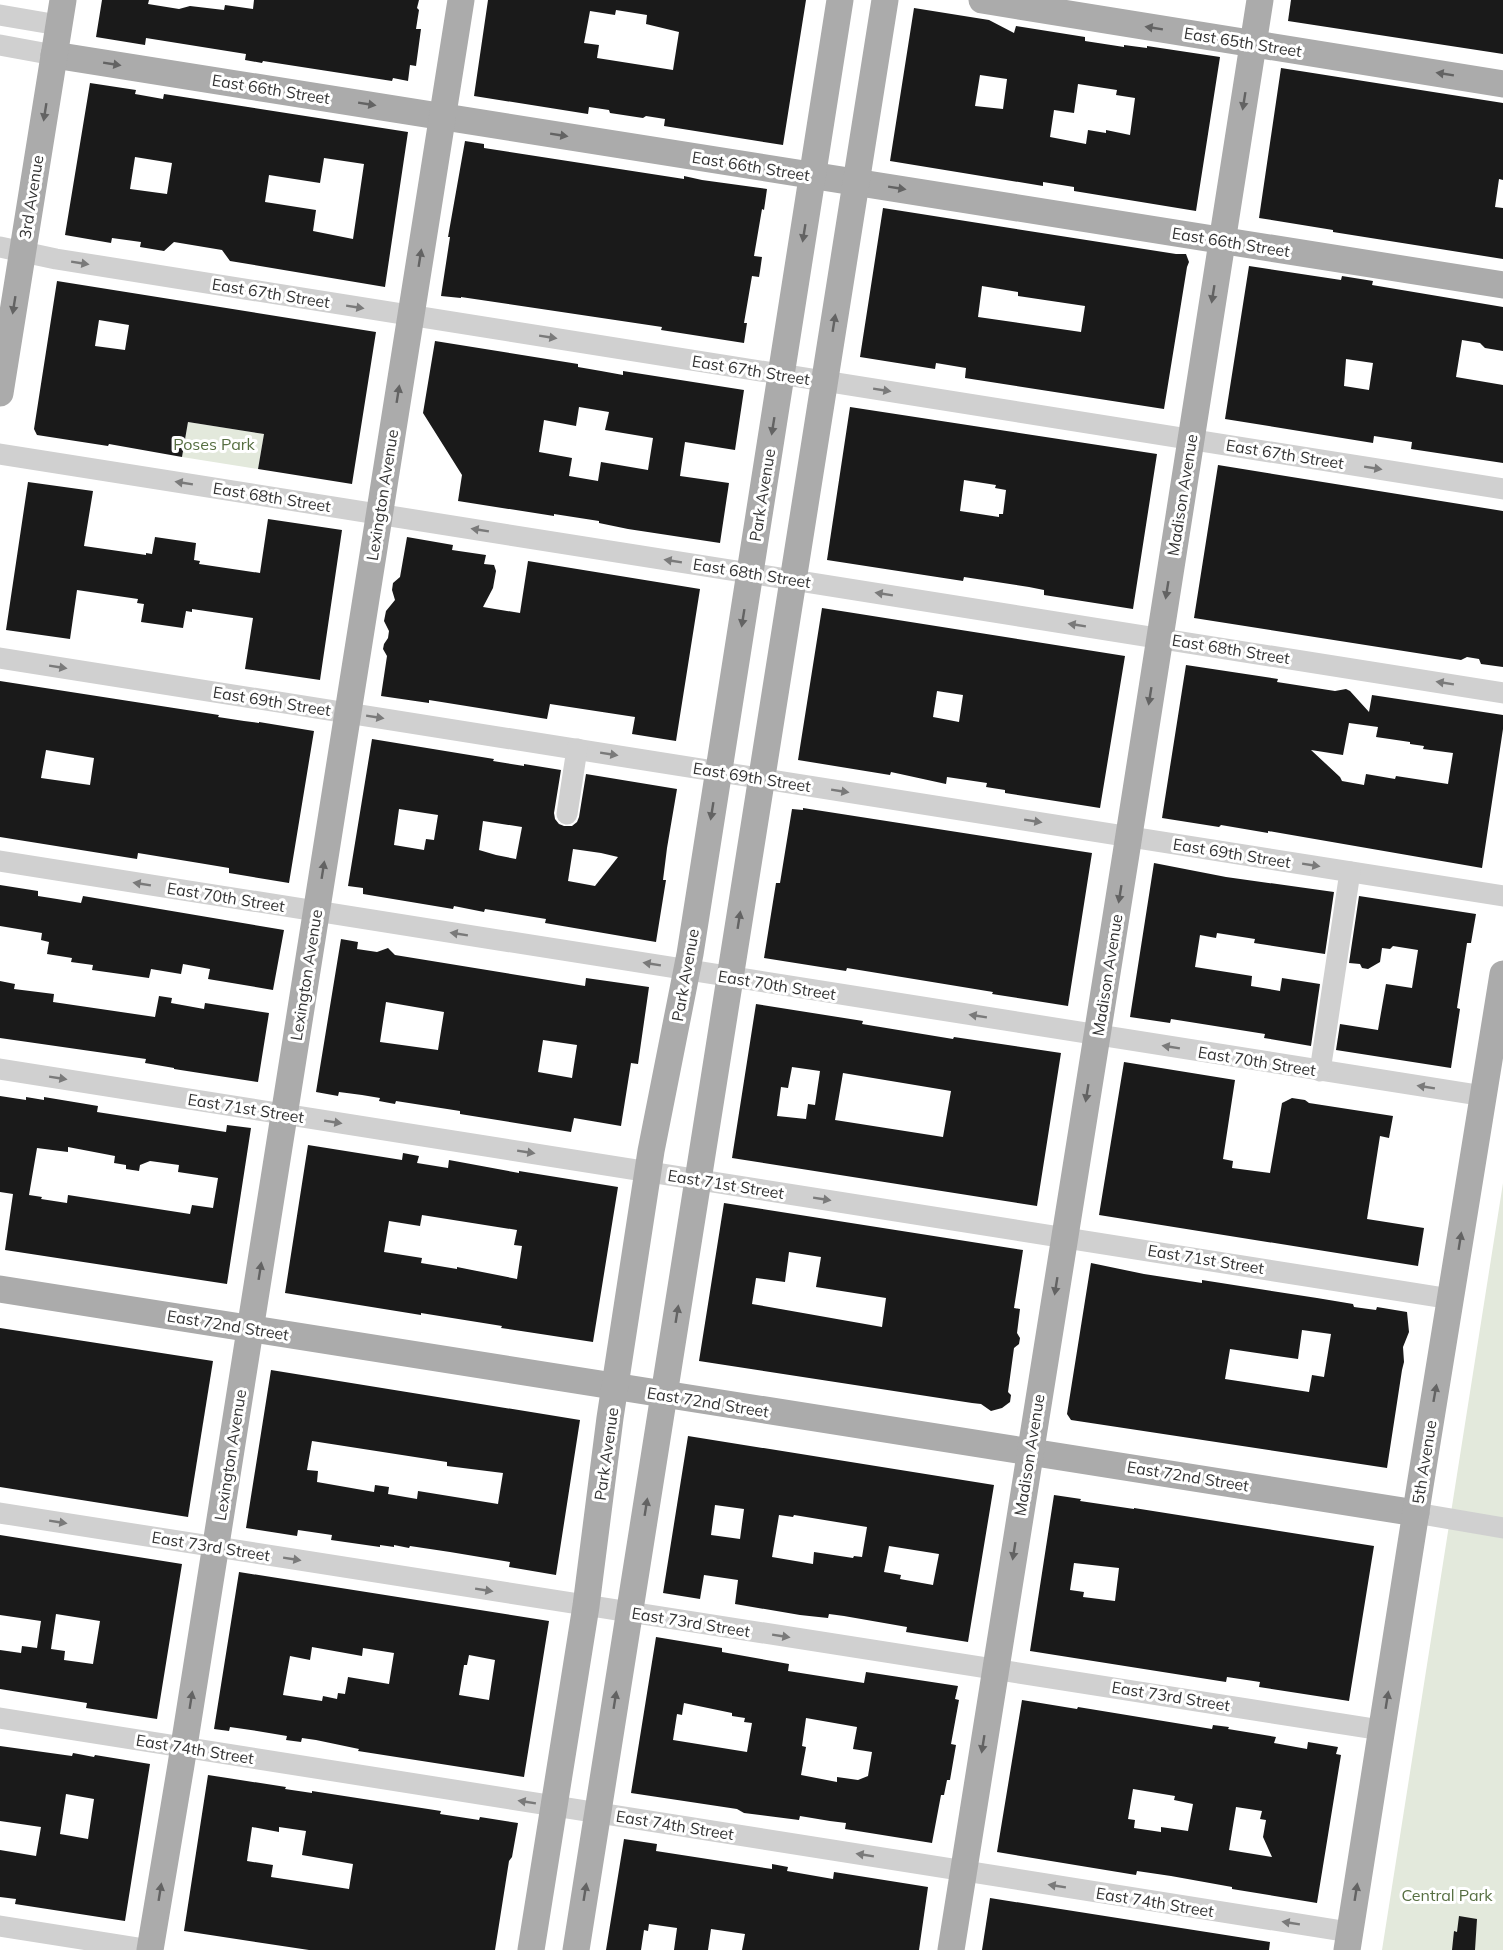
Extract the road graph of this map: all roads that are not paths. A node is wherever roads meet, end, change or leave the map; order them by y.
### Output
1 (461, 0) edge
2 (840, 0) edge
3 (885, 0) edge
4 (982, 0) edge
5 (1260, 0) edge
6 (60, 13) edge
7 (0, 15) edge
8 (1253, 44) junction
9 (0, 45) edge
10 (54, 55) junction
11 (1503, 84) edge
12 (442, 116) junction
13 (813, 175) junction
14 (856, 182) junction
15 (1222, 240) junction
16 (11, 250) edge
17 (1503, 285) edge
18 (410, 316) junction
19 (782, 375) junction
20 (825, 381) junction
21 (0, 393) edge
22 (1190, 439) junction
23 (0, 454) edge
24 (1503, 489) edge
25 (379, 514) junction
26 (750, 573) junction
27 (793, 580) junction
28 (1160, 638) junction
29 (0, 658) edge
30 (1503, 693) edge
31 (347, 713) junction
32 (577, 749) junction
33 (719, 771) junction
34 (762, 778) junction
35 (567, 814) dead end
36 (1129, 837) junction
37 (0, 861) edge
38 (1350, 872) junction
39 (1503, 896) edge
40 (317, 911) junction
41 (687, 970) junction
42 (1503, 974) edge
43 (730, 977) junction
44 (1097, 1035) junction
45 (0, 1069) edge
46 (1320, 1071) junction
47 (1484, 1096) junction
48 (284, 1114) junction
49 (648, 1172) junction
50 (698, 1180) junction
51 (1064, 1236) junction
52 (0, 1289) edge
53 (1451, 1299) junction
54 (250, 1328) junction
55 (616, 1387) junction
56 (664, 1395) junction
57 (1030, 1452) junction
58 (0, 1513) edge
59 (1416, 1513) junction
60 (1503, 1527) edge
61 (215, 1547) junction
62 (586, 1606) junction
63 (629, 1612) junction
64 (995, 1668) junction
65 (0, 1718) edge
66 (1382, 1730) junction
67 (184, 1747) junction
68 (554, 1806) junction
69 (597, 1813) junction
70 (963, 1871) junction
71 (0, 1926) edge
72 (1348, 1941) edge
73 (150, 1950) edge
74 (531, 1950) edge
75 (576, 1950) edge
76 (951, 1950) edge

1 - 12 main road, Lexington Avenue
2 - 13 main road, Park Avenue
3 - 14 main road
8 -> 4 main road, East 65th Street
5 - 8 main road, Madison Avenue
6 - 7 street
6 - 10 main road, 3rd Avenue
11 -> 8 main road, East 65th Street
8 -> 15 main road, Madison Avenue
9 - 10 street, East 66th Street
10 -> 12 main road, East 66th Street
10 -> 16 main road, 3rd Avenue
12 -> 13 main road, East 66th Street
18 -> 12 main road, Lexington Avenue
13 - 14 main road, East 66th Street
13 -> 19 main road, Park Avenue
14 -> 15 main road, East 66th Street
20 -> 14 main road
15 - 17 main road, East 66th Street
15 -> 22 main road, Madison Avenue
16 -> 18 street, East 67th Street
16 -> 21 main road, 3rd Avenue
18 -> 19 street, East 67th Street
25 -> 18 main road, Lexington Avenue
19 - 20 street, East 67th Street
19 -> 26 main road, Park Avenue
20 -> 22 street, East 67th Street
20 - 27 main road
22 -> 24 street, East 67th Street
22 -> 28 main road, Madison Avenue
25 -> 23 street, East 68th Street
26 -> 25 street, East 68th Street
25 - 31 main road, Lexington Avenue
26 - 27 street, East 68th Street
26 -> 33 main road, Park Avenue
28 -> 27 street, East 68th Street
27 - 34 main road
30 -> 28 street, East 68th Street
28 -> 36 main road, Madison Avenue
29 -> 31 street, East 69th Street
31 -> 32 street, East 69th Street
40 -> 31 main road, Lexington Avenue
32 -> 33 street, East 69th Street
32 - 35 street
33 - 34 street, East 69th Street
33 -> 41 main road, Park Avenue
34 -> 36 street, East 69th Street
43 -> 34 main road
36 -> 38 street, East 69th Street
36 -> 44 main road, Madison Avenue
40 -> 37 street, East 70th Street
38 - 39 street, East 69th Street
38 - 46 street
41 -> 40 street, East 70th Street
40 - 48 main road, Lexington Avenue
41 - 43 street, East 70th Street
41 - 49 main road, Park Avenue
42 - 47 main road, 5th Avenue
44 -> 43 street, East 70th Street
43 - 50 main road
46 -> 44 street, East 70th Street
44 -> 51 main road, Madison Avenue
45 -> 48 street, East 71st Street
47 -> 46 street, East 70th Street
53 -> 47 main road, 5th Avenue
48 -> 49 street, East 71st Street
54 -> 48 main road, Lexington Avenue
49 - 50 street, East 71st Street
49 - 55 main road, Park Avenue
50 -> 51 street, East 71st Street
56 -> 50 main road
51 - 53 street, East 71st Street
51 -> 57 main road, Madison Avenue
52 - 54 main road, East 72nd Street
59 -> 53 main road, 5th Avenue
54 - 55 main road, East 72nd Street
54 - 61 main road, Lexington Avenue
55 - 56 main road, East 72nd Street
55 - 62 main road, Park Avenue
56 - 57 main road, East 72nd Street
63 -> 56 main road
57 - 59 main road, East 72nd Street
57 -> 64 main road, Madison Avenue
58 -> 61 street, East 73rd Street
59 - 60 street
66 -> 59 main road, 5th Avenue
61 -> 62 street, East 73rd Street
67 -> 61 main road, Lexington Avenue
62 - 63 street, East 73rd Street
62 - 68 main road, Park Avenue
63 -> 64 street, East 73rd Street
69 -> 63 main road
64 - 66 street, East 73rd Street
64 -> 70 main road, Madison Avenue
65 - 67 street, East 74th Street
72 -> 66 main road, 5th Avenue
68 -> 67 street, East 74th Street
73 -> 67 main road, Lexington Avenue
68 - 69 street, East 74th Street
68 - 74 main road, Park Avenue
70 -> 69 street, East 74th Street
75 -> 69 main road
72 -> 70 street, East 74th Street
70 - 76 main road, Madison Avenue
71 - 73 street

